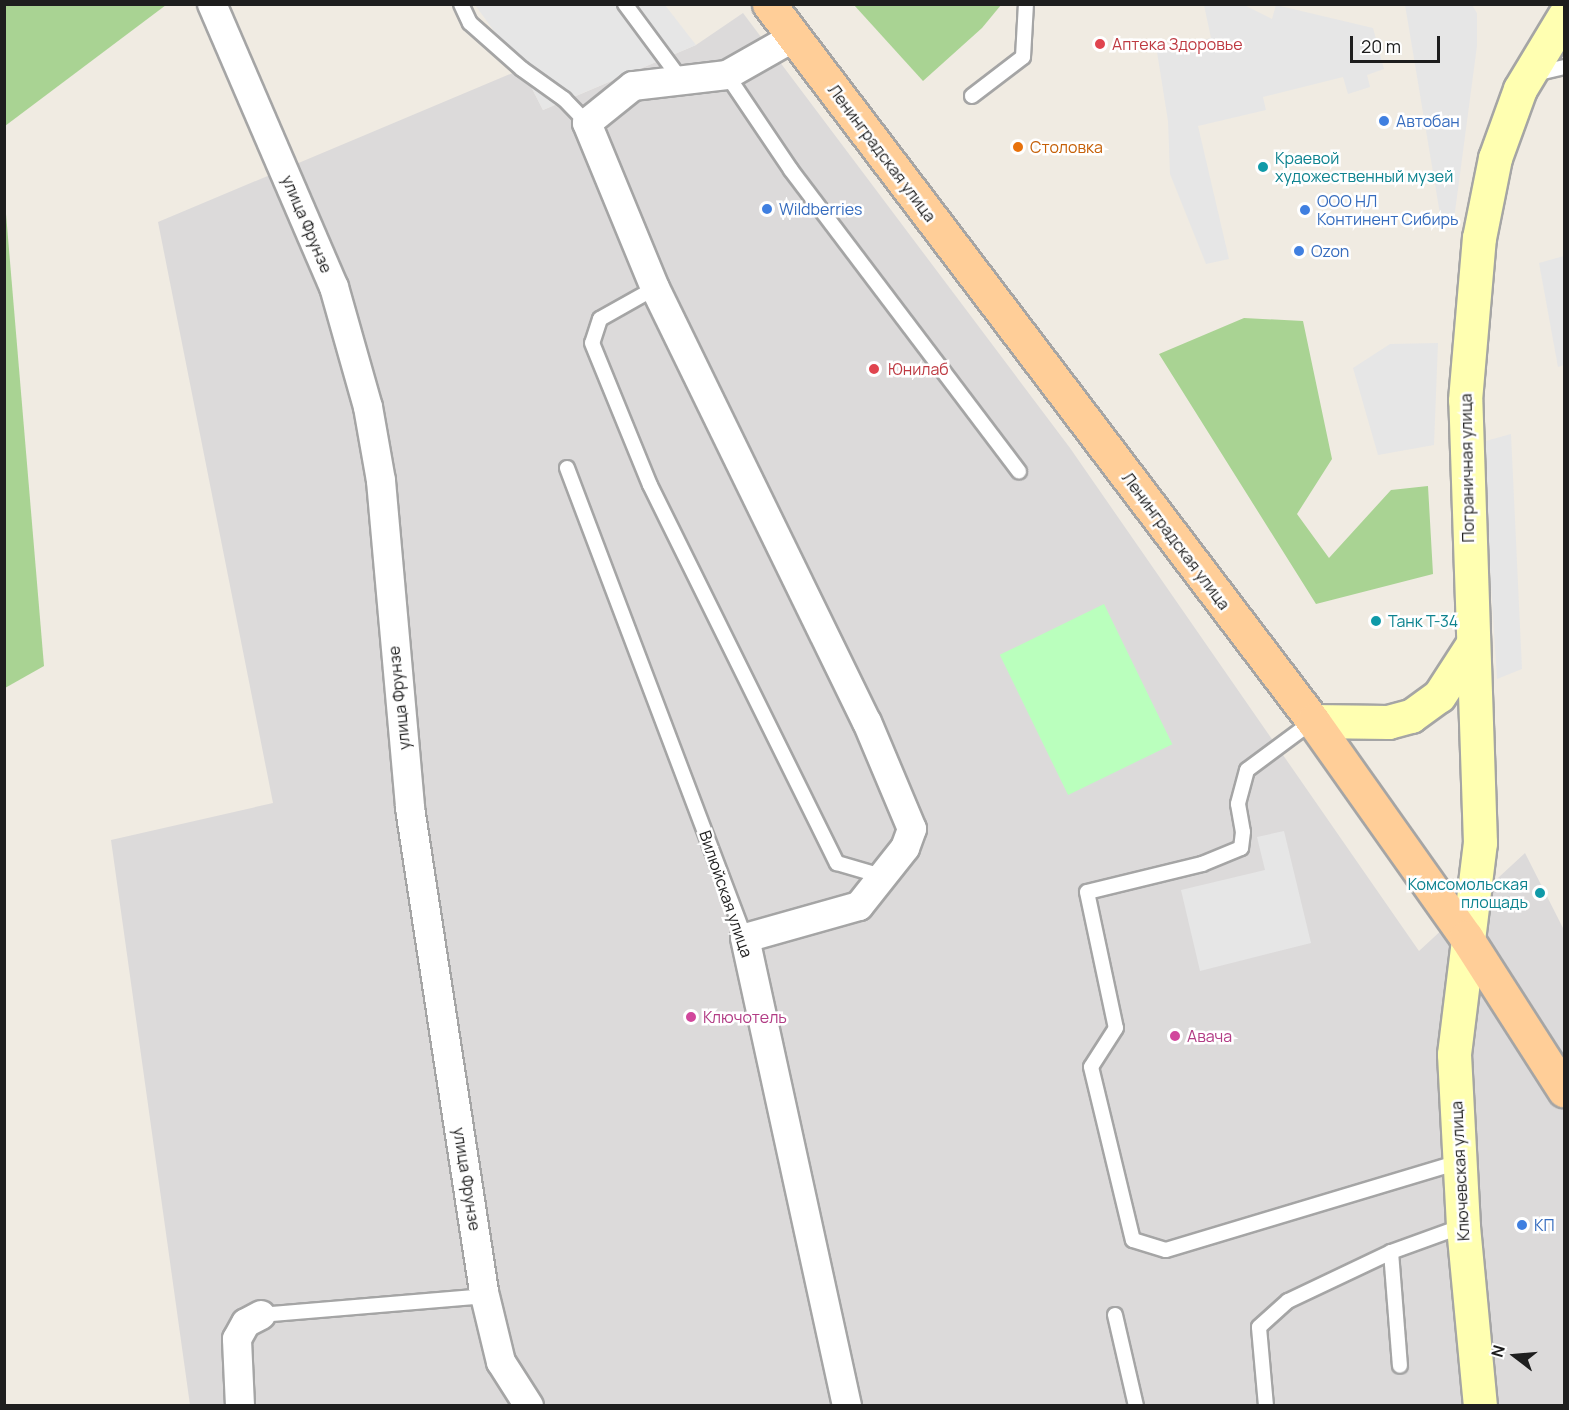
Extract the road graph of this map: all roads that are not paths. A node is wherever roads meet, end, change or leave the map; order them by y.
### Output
1 (212, 4) edge
2 (461, 4) edge
3 (625, 4) edge
4 (769, 4) edge
5 (1026, 4) edge
6 (1564, 16) edge
7 (794, 37) junction
8 (1564, 67) edge
9 (727, 75) junction
10 (1527, 76) junction
11 (682, 81) junction
12 (972, 96) dead end
13 (587, 123) junction
14 (654, 288) junction
15 (567, 468) dead end
16 (1020, 472) dead end
17 (1472, 645) junction
18 (1313, 722) junction
19 (885, 877) junction
20 (1466, 937) junction
21 (745, 938) junction
22 (1564, 1090) edge
23 (1459, 1162) junction
24 (1463, 1226) junction
25 (1391, 1252) junction
26 (485, 1296) junction
27 (261, 1315) joint
28 (1115, 1315) dead end
29 (1400, 1366) dead end
30 (240, 1406) edge
31 (530, 1406) edge
32 (847, 1406) edge
33 (1136, 1406) edge
34 (1266, 1406) edge
35 (1480, 1406) edge

1 - 26 street, улица Фрунзе
2 - 13 lane
3 - 11 lane
4 - 7 main road, Ленинградская улица
5 - 12 lane
6 - 10 main road, Пограничная улица
7 - 9 street
7 - 18 main road, Ленинградская улица
8 - 10 lane
9 - 11 street
9 - 16 lane
10 - 17 main road, Пограничная улица
11 - 13 street
13 - 14 street
14 - 19 street
14 - 19 lane
15 - 21 lane, Вилюйская улица
17 - 18 main road
17 - 20 main road, Пограничная улица
18 - 20 main road, Ленинградская улица
18 - 23 lane
19 - 21 street
20 - 22 main road, Ленинградская улица
20 - 23 main road, Ключевская улица
21 - 32 street, Вилюйская улица
23 - 24 main road, Ключевская улица
24 - 25 lane
24 - 35 main road, Ключевская улица
25 - 29 lane
25 - 34 lane
26 - 27 lane
26 - 31 street, улица Фрунзе
27 - 30 street
28 - 33 lane

